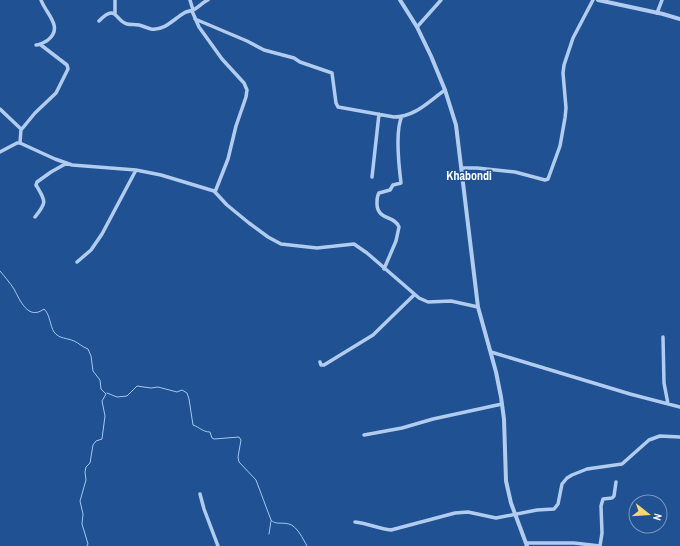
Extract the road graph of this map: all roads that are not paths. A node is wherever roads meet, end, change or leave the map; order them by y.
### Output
1 (41, 0) edge
2 (115, 0) edge
3 (190, 0) edge
4 (208, 0) edge
5 (400, 0) edge
6 (440, 0) edge
7 (593, 0) edge
8 (598, 0) edge
9 (662, 0) edge
10 (192, 11) junction
11 (657, 13) junction
12 (115, 14) junction
13 (680, 19) edge
14 (99, 20) dead end
15 (195, 20) junction
16 (417, 27) junction
17 (445, 90) junction
18 (0, 109) edge
19 (379, 114) junction
20 (402, 116) junction
21 (21, 130) junction
22 (20, 143) junction
23 (0, 152) edge
24 (67, 163) junction
25 (462, 168) junction
26 (136, 170) junction
27 (372, 177) dead end
28 (215, 192) junction
29 (35, 217) dead end
30 (77, 262) dead end
31 (384, 269) junction
32 (414, 295) junction
33 (478, 308) junction
34 (663, 337) dead end
35 (491, 352) junction
36 (320, 362) dead end
37 (502, 404) junction
38 (668, 404) junction
39 (680, 408) edge
40 (364, 435) dead end
41 (680, 437) edge
42 (616, 482) dead end
43 (200, 494) dead end
44 (515, 515) junction
45 (355, 522) dead end
46 (527, 544) edge
47 (218, 546) edge

1 - 21 street
2 - 12 street
3 - 10 street
4 - 10 street
5 - 16 street
6 - 16 street
7 - 25 street
8 - 11 street
9 - 11 street
10 - 12 street
10 - 15 street
11 - 13 street
12 - 14 street
15 - 19 street
15 - 28 street
16 - 17 street
17 - 20 street
17 - 25 street
18 - 21 street
19 - 20 street
19 - 27 street
20 - 31 street
21 - 22 street
22 - 23 street
22 - 24 street
24 - 26 street
24 - 29 street
25 - 33 street
26 - 28 street
26 - 30 street
28 - 31 street
31 - 32 street
32 - 33 street
32 - 36 street
33 - 35 street
34 - 38 street
35 - 37 street
35 - 38 street
37 - 40 street
37 - 44 street
38 - 39 street
41 - 44 street
42 - 46 street
43 - 47 street
44 - 45 street
44 - 46 street

